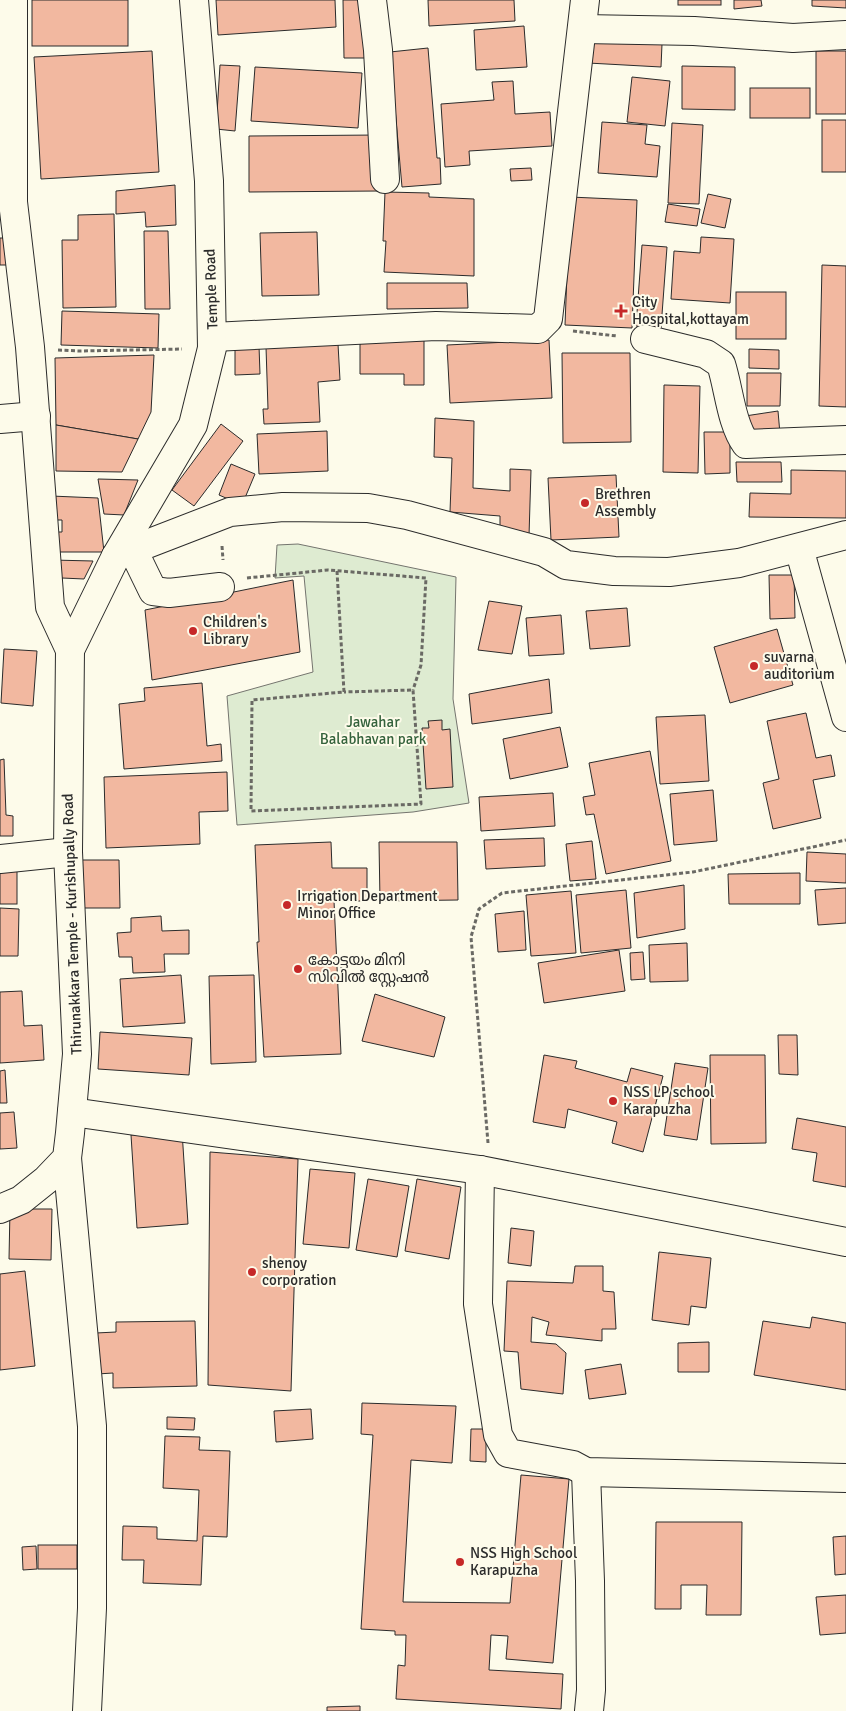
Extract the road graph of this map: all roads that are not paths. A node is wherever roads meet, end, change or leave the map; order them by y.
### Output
1 (13, 0) edge
2 (194, 0) edge
3 (372, 0) edge
4 (585, 0) edge
5 (583, 29) junction
6 (846, 35) edge
7 (7, 38) edge
8 (385, 180) dead end
9 (6, 202) edge
10 (645, 339) road end
11 (212, 342) junction
12 (36, 416) junction
13 (0, 419) edge
14 (846, 440) edge
15 (846, 534) edge
16 (799, 548) junction
17 (125, 553) junction
18 (232, 583) road end
19 (70, 650) junction
20 (846, 717) edge
21 (68, 852) junction
22 (0, 860) edge
23 (72, 1112) junction
24 (67, 1158) junction
25 (485, 1170) junction
26 (0, 1209) edge
27 (846, 1242) edge
28 (586, 1472) junction
29 (846, 1478) edge
30 (87, 1711) edge
31 (589, 1711) edge

1 - 7 street
2 - 11 street, Temple Road
3 - 8 street
4 - 5 street
5 - 6 street
5 - 11 street
7 - 9 street
9 - 12 street
10 - 14 street
11 - 17 street, Temple Road
12 - 13 street
12 - 19 street
15 - 16 street
16 - 17 street
16 - 20 street
17 - 18 street
17 - 19 street, Thirunakkara Temple - Kurishupally Road
19 - 21 street, Thirunakkara Temple - Kurishupally Road
21 - 22 street
21 - 23 street, Thirunakkara Temple - Kurishupally Road
23 - 24 street, Thirunakkara Temple - Kurishupally Road
23 - 25 street
24 - 26 street
24 - 30 street, Thirunakkara Temple - Kurishupally Road
25 - 27 street
25 - 28 street
28 - 29 street
28 - 31 street

